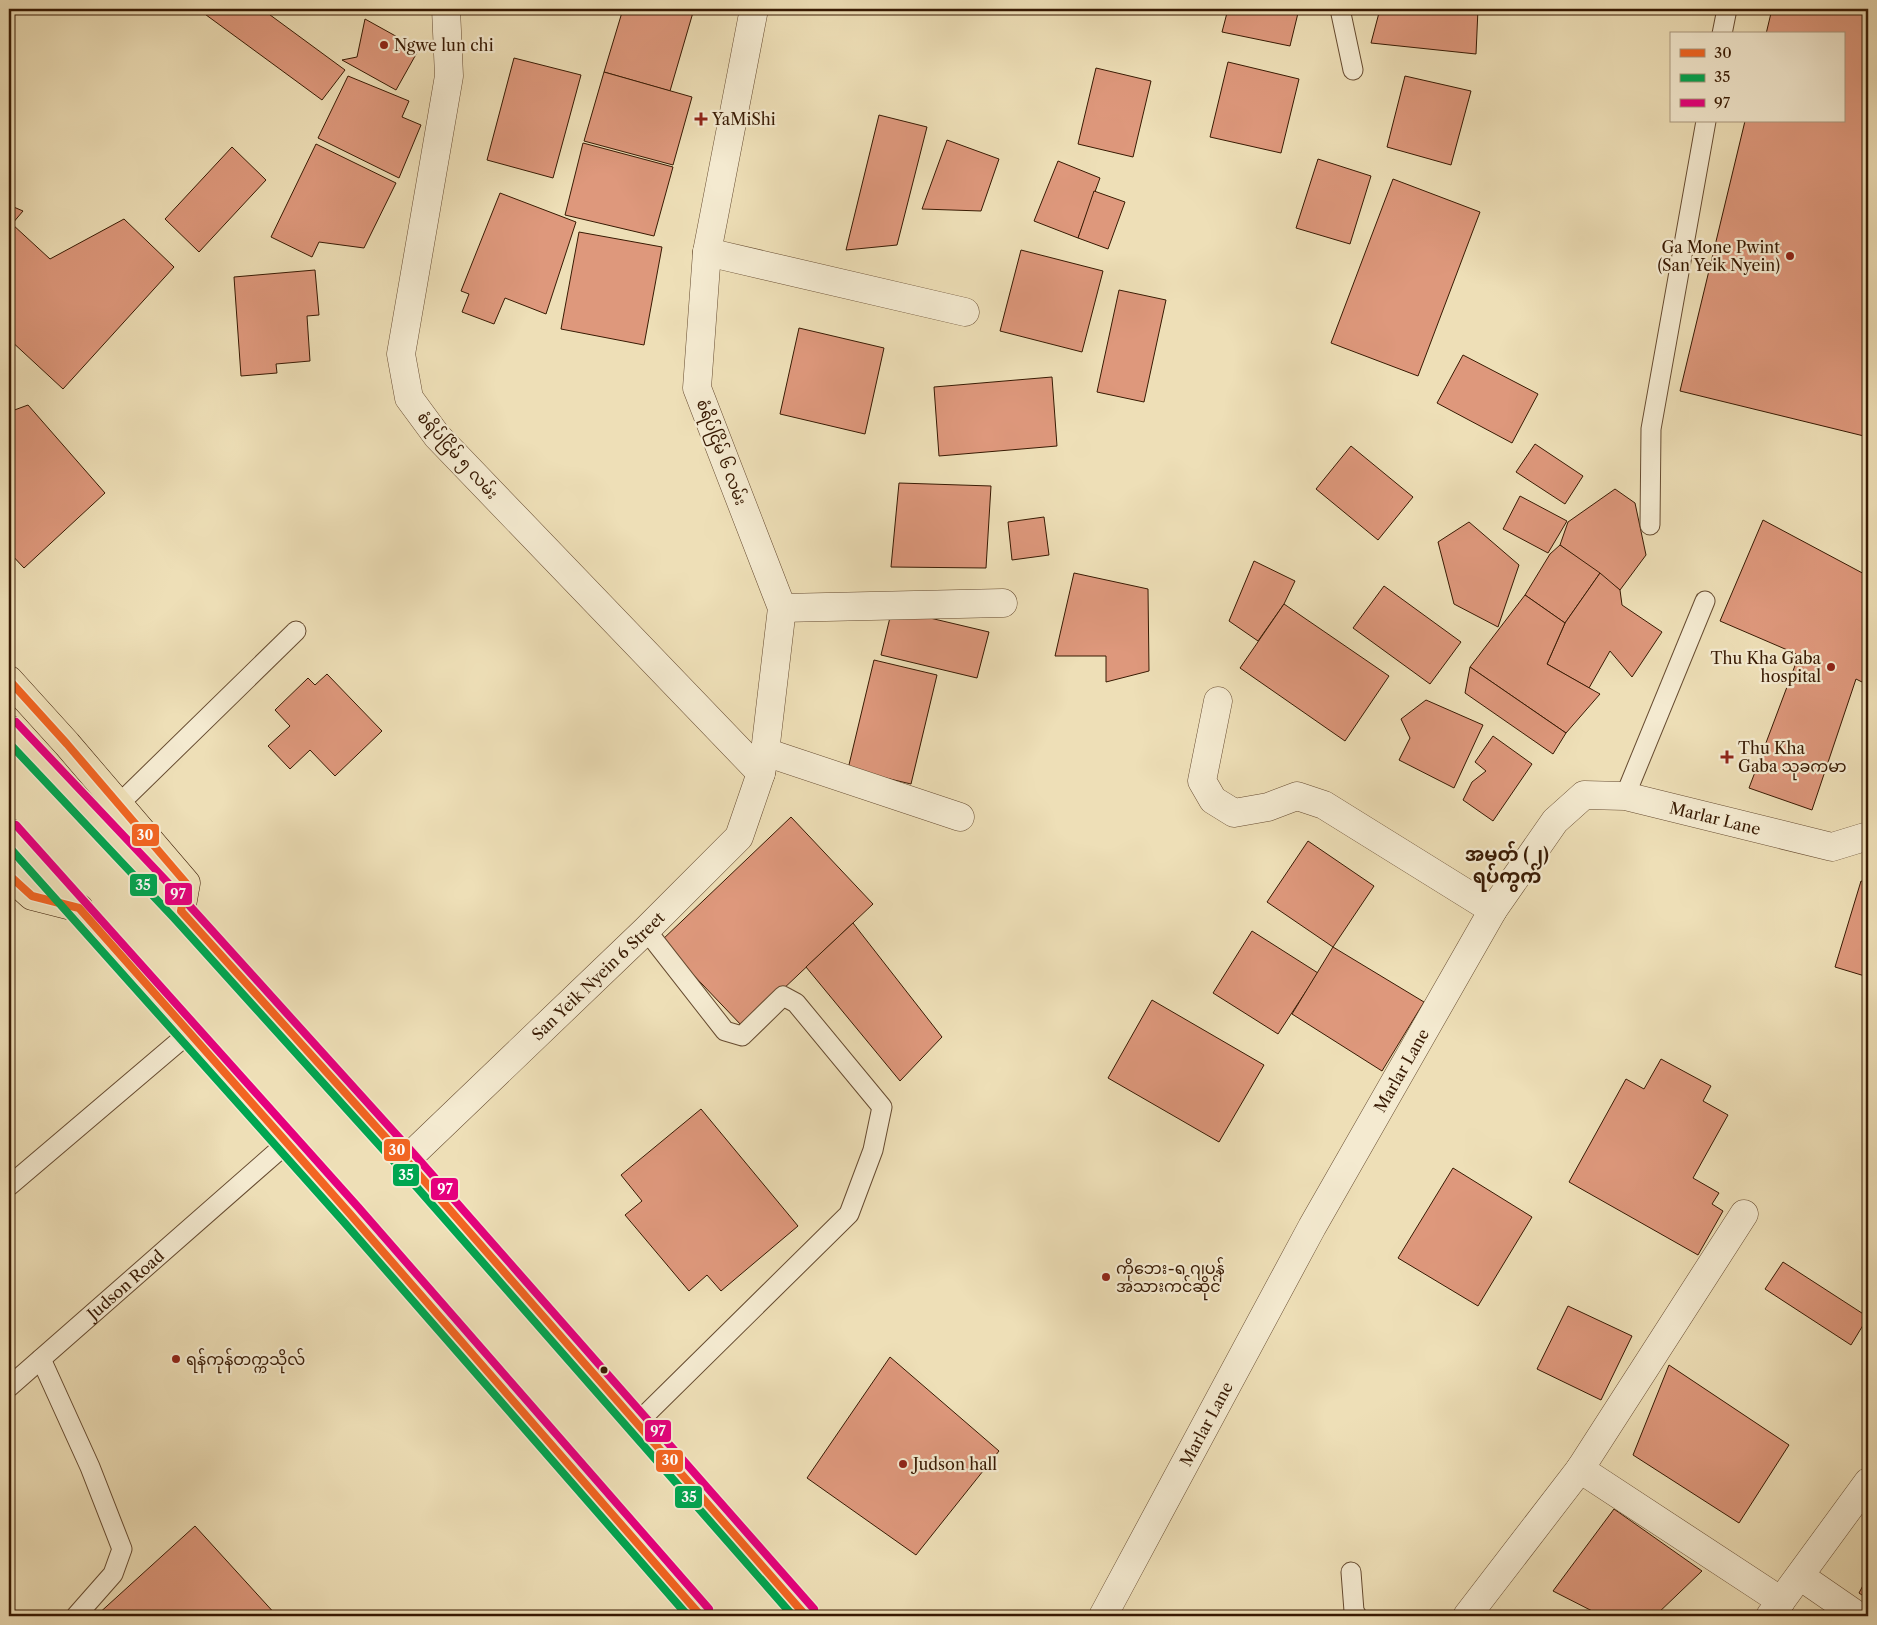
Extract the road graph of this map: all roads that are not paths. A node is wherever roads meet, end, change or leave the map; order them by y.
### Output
1 (446, 9) edge
2 (754, 9) edge
3 (1340, 9) edge
4 (1726, 9) edge
5 (1722, 32) edge
6 (1352, 70) dead end
7 (1706, 122) edge
8 (707, 252) junction
9 (965, 312) dead end
10 (1650, 525) dead end
11 (1706, 600) dead end
12 (1003, 603) dead end
13 (782, 608) junction
14 (296, 631) dead end
15 (9, 680) edge
16 (1218, 701) dead end
17 (9, 729) edge
18 (763, 762) junction
19 (1625, 796) junction
20 (120, 804) junction
21 (960, 817) dead end
22 (9, 832) edge
23 (1868, 836) edge
24 (9, 875) edge
25 (78, 908) junction
26 (1493, 910) junction
27 (182, 912) junction
28 (646, 930) junction
29 (189, 1033) junction
30 (287, 1143) junction
31 (406, 1160) junction
32 (9, 1186) edge
33 (1744, 1214) dead end
34 (41, 1359) junction
35 (9, 1387) edge
36 (636, 1424) junction
37 (1580, 1469) junction
38 (1868, 1482) edge
39 (1351, 1572) dead end
40 (1800, 1576) junction
41 (1775, 1609) edge
42 (76, 1616) edge
43 (700, 1616) edge
44 (806, 1616) edge
45 (1103, 1616) edge
46 (1357, 1616) edge
47 (1467, 1616) edge
48 (1858, 1616) edge

1 - 18 street, စံရိပ်ငြိမ် ၅ လမ်း
2 - 8 street, စံရိပ်ငြိမ် ၆ လမ်း
3 - 6 lane
4 - 5 lane
7 - 10 lane
8 - 9 street
8 - 13 street, စံရိပ်ငြိမ် ၆ လမ်း
11 - 19 lane
12 - 13 street
13 - 18 street, စံရိပ်ငြိမ် ၆ လမ်း
14 - 20 lane
15 - 20 main road
16 - 26 street
17 - 27 main road
18 - 21 street
18 - 28 street, San Yeik Nyein 6 Street
19 - 23 street, Marlar Lane
19 - 26 street, Marlar Lane
20 - 27 main road
22 - 25 main road
24 - 25 main road
25 - 29 main road
26 - 45 street, Marlar Lane
27 - 31 main road
28 - 31 street, San Yeik Nyein 6 Street
28 - 36 lane
29 - 30 main road
29 - 32 lane
30 - 34 lane, Judson Road
30 - 43 main road
31 - 36 main road
33 - 37 street
34 - 35 lane, Judson Road
34 - 42 lane
36 - 44 main road
37 - 41 street
37 - 47 street
38 - 40 street
39 - 46 lane
40 - 41 street
40 - 48 street

